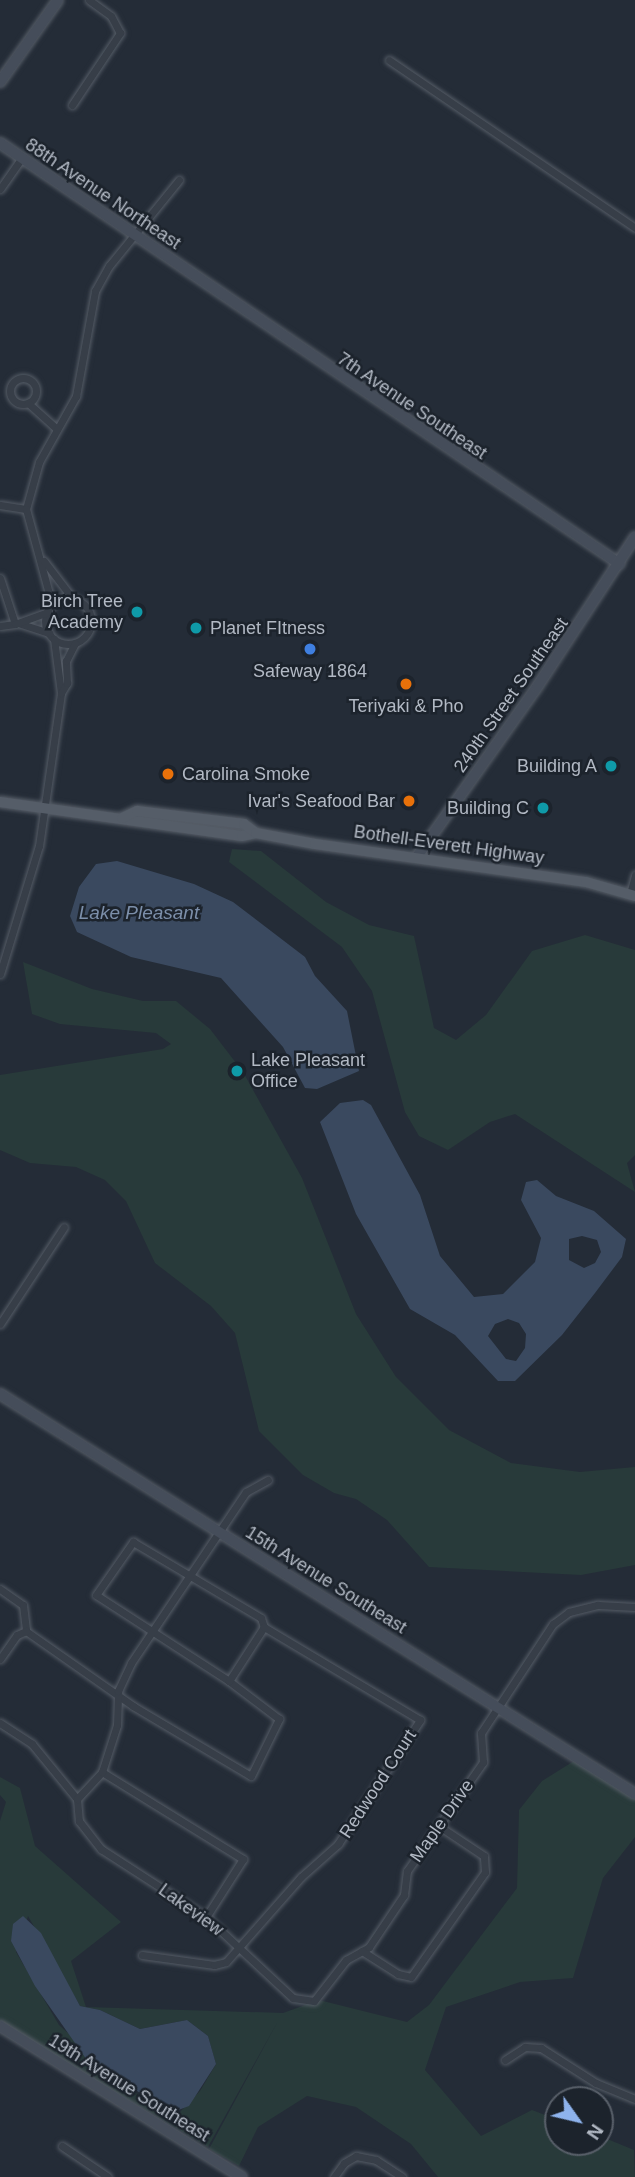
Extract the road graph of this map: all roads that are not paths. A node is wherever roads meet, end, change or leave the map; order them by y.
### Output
1 (58, 0) edge
2 (89, 0) edge
3 (389, 60) dead end
4 (0, 82) edge
5 (72, 105) dead end
6 (0, 143) edge
7 (22, 158) junction
8 (179, 180) dead end
9 (0, 189) edge
10 (635, 228) edge
11 (134, 234) junction
12 (188, 271) joint
13 (28, 403) dead end
14 (57, 429) junction
15 (0, 505) edge
16 (26, 509) junction
17 (635, 537) edge
18 (633, 547) edge
19 (44, 561) junction
20 (620, 564) junction
21 (0, 578) edge
22 (73, 599) junction
23 (50, 608) junction
24 (16, 624) junction
25 (0, 626) edge
26 (51, 636) junction
27 (75, 643) junction
28 (61, 693) junction
29 (0, 802) edge
30 (45, 808) junction
31 (416, 858) junction
32 (635, 875) edge
33 (632, 895) edge
34 (0, 974) edge
35 (64, 1227) dead end
36 (0, 1324) edge
37 (0, 1394) edge
38 (268, 1480) dead end
39 (219, 1531) junction
40 (188, 1572) junction
41 (0, 1589) edge
42 (635, 1607) edge
43 (264, 1627) junction
44 (151, 1630) junction
45 (26, 1631) junction
46 (0, 1659) edge
47 (229, 1681) junction
48 (118, 1691) junction
49 (497, 1707) junction
50 (0, 1723) edge
51 (102, 1772) junction
52 (635, 1794) edge
53 (77, 1799) junction
54 (439, 1826) junction
55 (206, 1917) junction
56 (239, 1947) junction
57 (362, 1951) junction
58 (142, 1955) dead end
59 (321, 1995) joint
60 (0, 2026) edge
61 (505, 2060) dead end
62 (635, 2099) edge
63 (62, 2146) dead end
64 (108, 2177) edge
65 (242, 2177) edge
66 (334, 2177) edge
67 (402, 2177) edge

1 - 4 street
2 - 5 street
3 - 10 street
6 - 7 street, 88th Avenue Northeast
7 - 9 street
7 - 11 street, 88th Avenue Northeast
8 - 11 street
11 - 12 street, 88th Avenue Northeast
11 - 14 street
12 - 20 street, 7th Avenue Southeast
13 - 14 street
14 - 16 street
15 - 16 street
16 - 19 street
17 - 18 street, 240th Street Southeast
18 - 20 street, 240th Street Southeast
19 - 22 street
19 - 23 street
20 - 31 street, 240th Street Southeast
21 - 24 street
22 - 23 street
22 - 27 street
23 - 24 street
23 - 26 street
24 - 25 street
24 - 26 street
26 - 27 street
26 - 28 street
27 - 28 street
28 - 30 street
29 - 30 main road, Bothell-Everett Highway
30 - 31 main road, Bothell-Everett Highway
30 - 34 street
31 - 33 main road, Bothell-Everett Highway
32 - 33 street
35 - 36 street
37 - 39 street, 15th Avenue Southeast
38 - 39 street
39 - 40 street
39 - 49 street, 15th Avenue Southeast
40 - 43 street
40 - 44 street
40 - 44 street
41 - 45 street
42 - 49 street, Maple Drive
43 - 47 street
43 - 56 street, Redwood Court
44 - 47 street
44 - 48 street
45 - 46 street
45 - 48 street
47 - 48 street
48 - 51 street
49 - 52 street, 15th Avenue Southeast
49 - 54 street, Maple Drive
50 - 53 street
51 - 53 street
51 - 55 street
53 - 55 street, Lakeview
54 - 57 street, Maple Drive
54 - 57 street
55 - 56 street, Lakeview
56 - 58 street
56 - 59 street, Lakeview
57 - 59 street, Maple Drive
60 - 65 street, 19th Avenue Southeast
61 - 62 street
63 - 64 street
66 - 67 street

